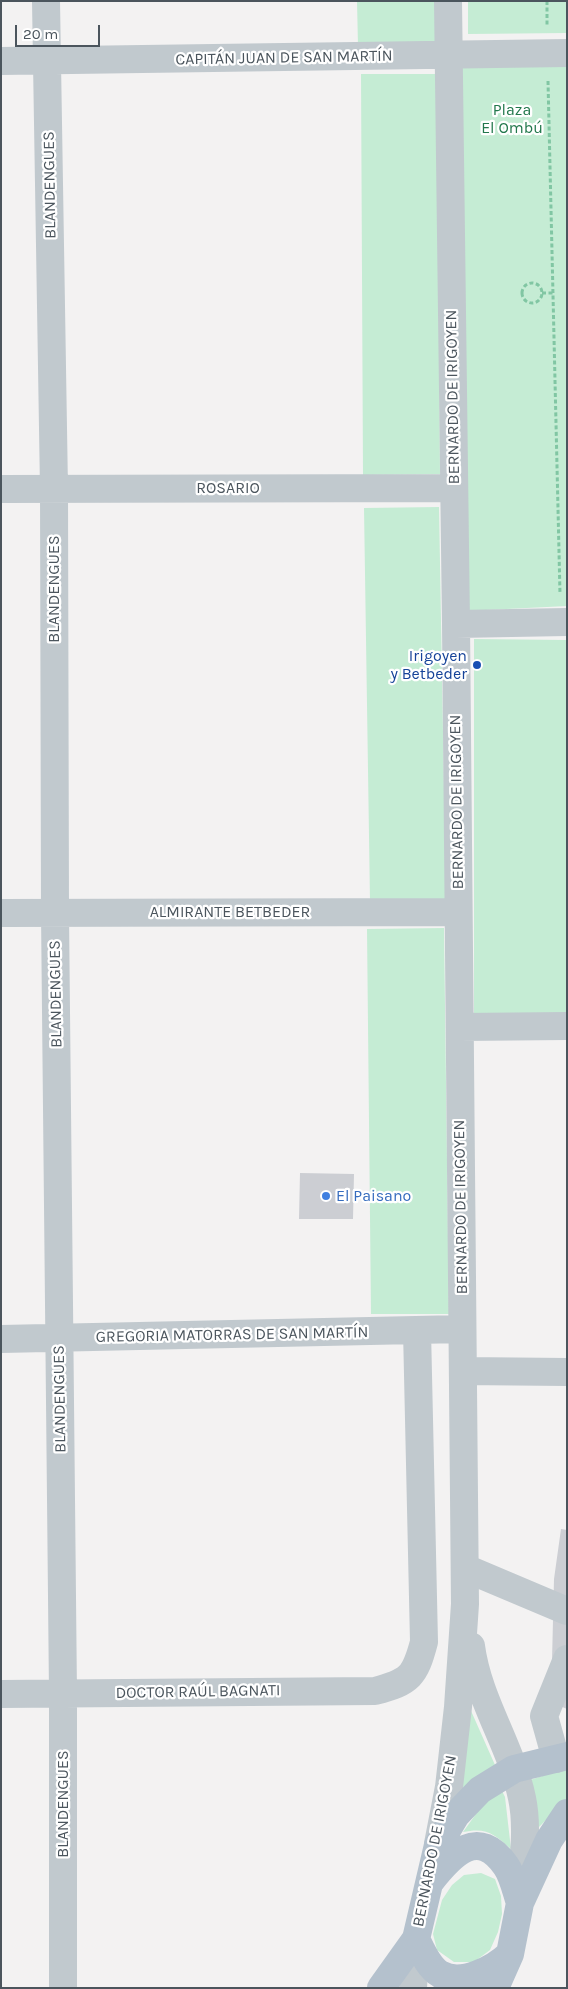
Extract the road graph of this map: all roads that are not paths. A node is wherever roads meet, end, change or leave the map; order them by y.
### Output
1 (46, 1) edge
2 (448, 1) edge
3 (557, 54) edge
4 (447, 56) junction
5 (1, 60) edge
6 (48, 60) junction
7 (454, 488) junction
8 (1, 489) edge
9 (54, 489) junction
10 (564, 622) edge
11 (456, 624) junction
12 (458, 912) junction
13 (1, 913) edge
14 (55, 913) junction
15 (567, 1026) edge
16 (460, 1027) junction
17 (462, 1329) junction
18 (416, 1330) junction
19 (1, 1339) edge
20 (59, 1339) junction
21 (463, 1371) junction
22 (567, 1372) edge
23 (464, 1568) junction
24 (465, 1604) junction
25 (567, 1611) edge
26 (567, 1659) edge
27 (1, 1694) edge
28 (63, 1694) junction
29 (562, 1757) edge
30 (514, 1769) junction
31 (567, 1814) edge
32 (438, 1845) junction
33 (428, 1884) junction
34 (520, 1903) junction
35 (416, 1939) junction
36 (510, 1954) junction
37 (63, 1988) edge
38 (380, 1988) edge
39 (413, 1988) edge
40 (495, 1988) edge
41 (506, 1988) edge

1 - 6 street, BLANDENGUES
2 - 4 street, BERNARDO DE IRIGOYEN
3 - 4 street, CAPITÁN JUAN DE SAN MARTÍN
4 - 6 street, CAPITÁN JUAN DE SAN MARTÍN
4 - 7 street, BERNARDO DE IRIGOYEN
5 - 6 street, CAPITÁN JUAN DE SAN MARTÍN
6 - 9 street, BLANDENGUES
7 - 9 street, ROSARIO
7 - 11 street, BERNARDO DE IRIGOYEN
8 - 9 street, ROSARIO
9 - 14 street, BLANDENGUES
10 - 11 street
11 - 12 street, BERNARDO DE IRIGOYEN
12 - 14 street, ALMIRANTE BETBEDER
12 - 16 street, BERNARDO DE IRIGOYEN
13 - 14 street, ALMIRANTE BETBEDER
14 - 20 street, BLANDENGUES
15 - 16 street
16 - 17 street, BERNARDO DE IRIGOYEN
17 - 18 street, GREGORIA MATORRAS DE SAN MARTÍN
17 - 21 street, BERNARDO DE IRIGOYEN
18 - 20 street, GREGORIA MATORRAS DE SAN MARTÍN
18 - 28 street, DOCTOR RAÚL BAGNATI
19 - 20 street, GREGORIA MATORRAS DE SAN MARTÍN
20 - 28 street, BLANDENGUES
21 - 22 street
21 - 23 street, BERNARDO DE IRIGOYEN
23 - 24 street, BERNARDO DE IRIGOYEN
23 - 25 street
24 - 30 street, BERNARDO DE IRIGOYEN
24 - 32 street, BERNARDO DE IRIGOYEN
26 - 29 street
27 - 28 street, DOCTOR RAÚL BAGNATI
28 - 37 street, BLANDENGUES
29 - 30 main road
30 - 32 main road
30 - 34 street, BERNARDO DE IRIGOYEN
31 - 34 main road
32 - 33 main road, BERNARDO DE IRIGOYEN
33 - 34 main road
33 - 35 main road, BERNARDO DE IRIGOYEN
34 - 36 main road, BERNARDO DE IRIGOYEN
35 - 36 main road
35 - 38 main road
35 - 39 street, BERNARDO DE IRIGOYEN
36 - 40 main road
36 - 41 street, BERNARDO DE IRIGOYEN

